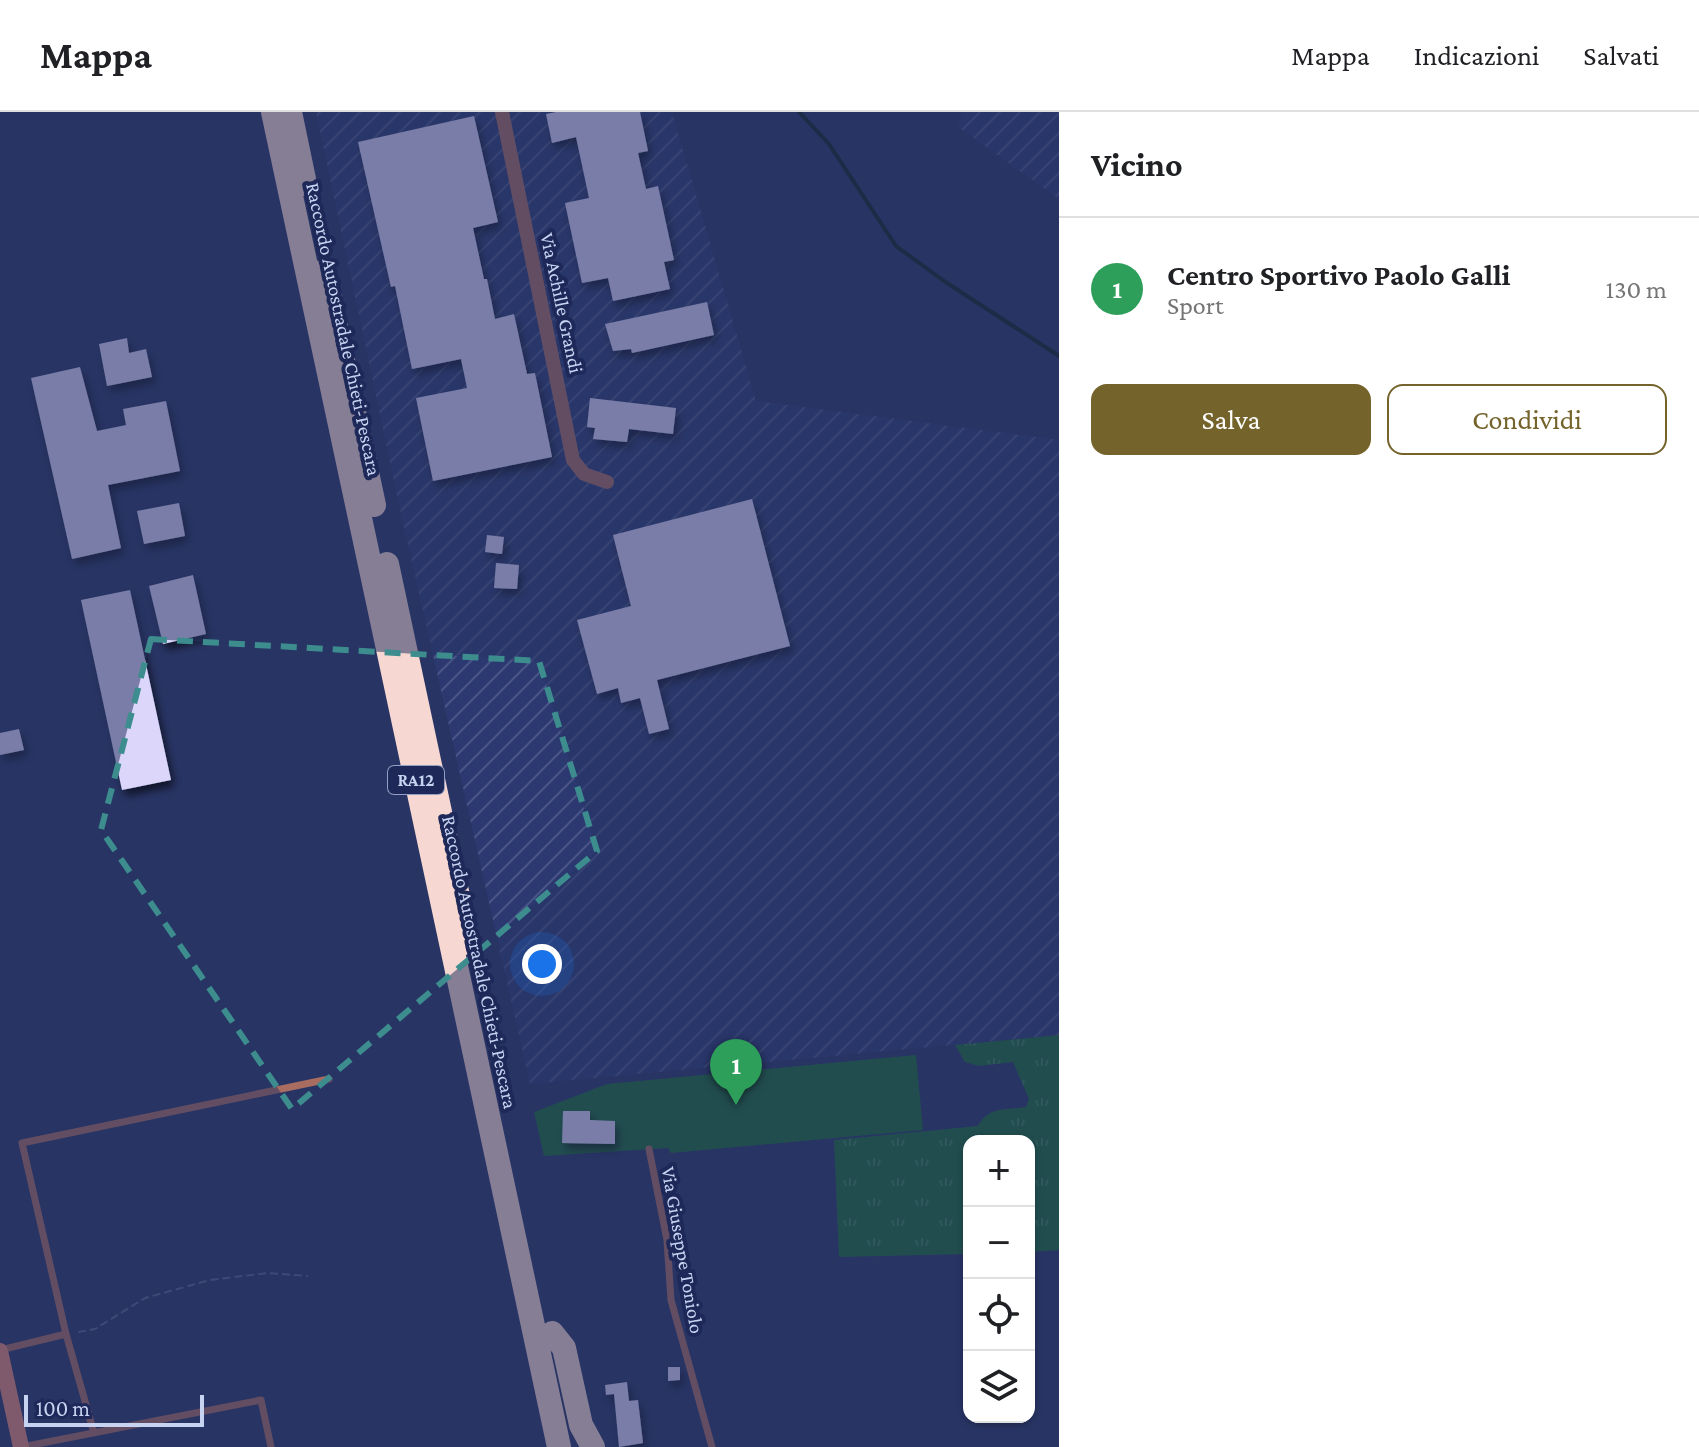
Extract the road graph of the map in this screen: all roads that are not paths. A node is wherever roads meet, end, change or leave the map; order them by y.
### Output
1 (273, 112) edge
2 (290, 112) edge
3 (502, 112) edge
4 (607, 482) dead end
5 (329, 1079) dead end
6 (649, 1149) dead end
7 (552, 1333) junction
8 (66, 1334) junction
9 (0, 1350) edge
10 (94, 1433) junction
11 (21, 1447) edge
12 (271, 1447) edge
13 (559, 1447) edge
14 (576, 1447) edge
15 (593, 1447) edge
16 (712, 1447) edge

1 - 13 highway, Raccordo Autostradale Chieti-Pescara / RA12
2 - 7 highway, Raccordo Autostradale Chieti-Pescara / RA12
3 - 4 street, Via Achille Grandi
5 - 8 lane
6 - 16 lane, Via Giuseppe Toniolo
7 - 14 highway, Raccordo Autostradale Chieti-Pescara / RA12
7 - 15 highway
8 - 9 lane
8 - 10 lane
9 - 11 street
10 - 11 lane
10 - 12 lane

